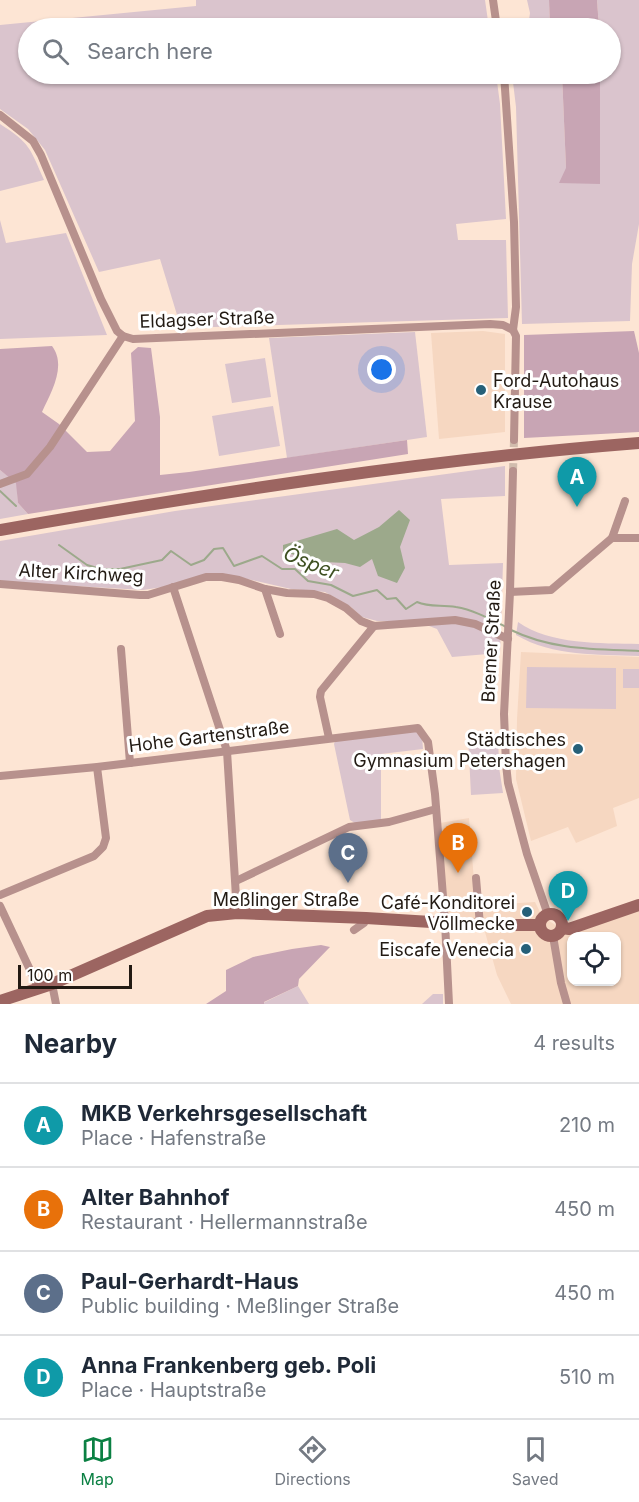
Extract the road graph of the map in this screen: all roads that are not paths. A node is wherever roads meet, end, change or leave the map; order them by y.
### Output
1 (493, 0) edge
2 (496, 18) edge
3 (505, 84) edge
4 (0, 115) edge
5 (513, 330) junction
6 (123, 336) junction
7 (514, 440) tunnel mouth
8 (639, 443) edge
9 (513, 471) tunnel mouth
10 (2, 484) edge
11 (626, 501) dead end
12 (0, 530) edge
13 (612, 538) junction
14 (639, 538) edge
15 (0, 584) edge
16 (173, 587) junction
17 (265, 589) junction
18 (510, 592) junction
19 (374, 626) junction
20 (280, 634) dead end
21 (508, 637) junction
22 (121, 649) dead end
23 (329, 738) junction
24 (228, 751) junction
25 (130, 763) junction
26 (97, 767) junction
27 (0, 776) edge
28 (436, 809) junction
29 (476, 878) dead end
30 (236, 881) junction
31 (0, 895) edge
32 (639, 905) edge
33 (0, 906) edge
34 (237, 914) junction
35 (548, 915) junction
36 (366, 918) junction
37 (445, 922) junction
38 (480, 925) junction
39 (540, 925) junction
40 (354, 930) dead end
41 (557, 932) junction
42 (52, 984) junction
43 (39, 989) junction
44 (0, 1001) edge
45 (56, 1004) edge
46 (449, 1004) edge
47 (567, 1004) edge

1 - 2 street
3 - 5 street
4 - 6 street, Eldagser Straße
5 - 6 street, Eldagser Straße
5 - 7 street
6 - 10 street
8 - 12 street
9 - 18 street, Bremer Straße
11 - 13 street
13 - 14 street
13 - 18 street
15 - 16 street, Alter Kirchweg
16 - 17 street, Alter Kirchweg
16 - 24 street
17 - 19 street, Alter Kirchweg
17 - 20 street
18 - 21 street, Bremer Straße
19 - 21 street
19 - 23 street
21 - 35 street, Bremer Straße
22 - 25 street
23 - 24 street, Hohe Gartenstraße
23 - 28 street, Hohe Gartenstraße
24 - 25 street, Hohe Gartenstraße
24 - 30 street
25 - 26 street, Hohe Gartenstraße
26 - 27 street, Hohe Gartenstraße
26 - 31 street
28 - 30 street
28 - 37 street
29 - 38 street
30 - 34 street
32 - 41 street
33 - 43 street
34 - 36 street, Meßlinger Straße
34 - 42 street, Meßlinger Straße
35 - 39 street
35 - 41 street
36 - 37 street, Meßlinger Straße
36 - 40 street
37 - 38 street, Meßlinger Straße
37 - 46 street
38 - 39 street, Meßlinger Straße
39 - 41 street
41 - 47 street
42 - 43 street, Meßlinger Straße
42 - 45 street
43 - 44 street, Meßlinger Straße

